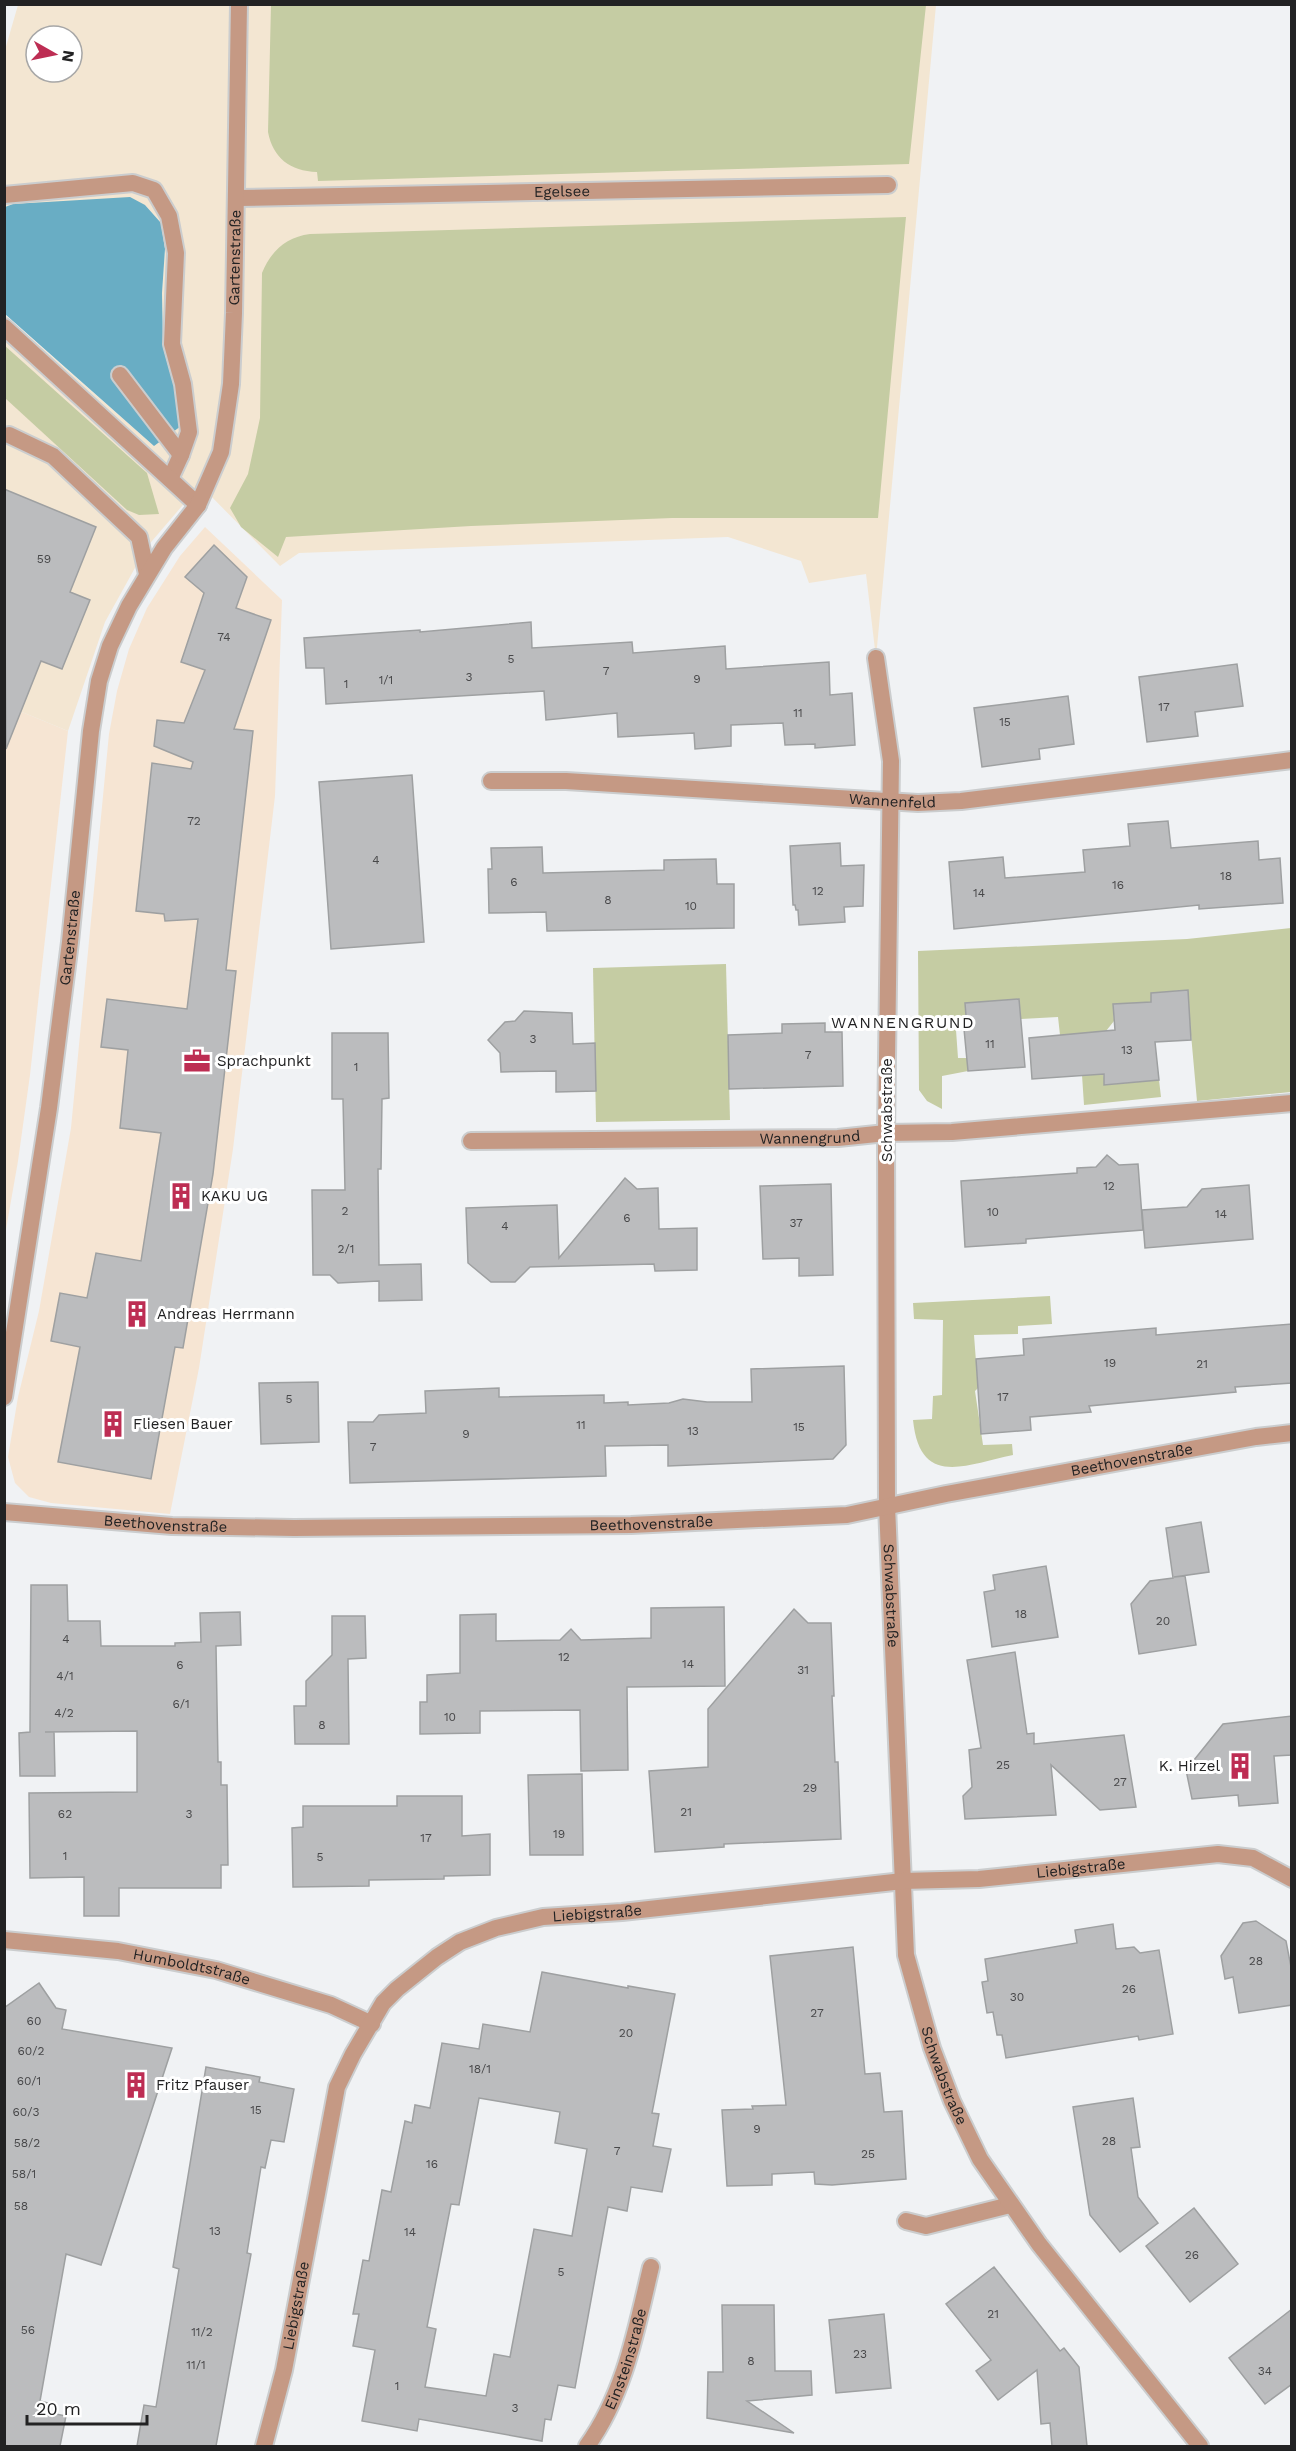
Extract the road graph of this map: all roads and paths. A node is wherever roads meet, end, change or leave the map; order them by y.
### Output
1 (239, 4) edge
2 (888, 185) dead end
3 (4, 195) edge
4 (238, 198) junction
5 (4, 327) edge
6 (120, 375) dead end
7 (9, 435) dead end
8 (182, 455) junction
9 (170, 479) junction
10 (198, 505) junction
11 (147, 574) junction
12 (876, 658) dead end
13 (1292, 760) edge
14 (491, 781) dead end
15 (889, 802) junction
16 (1292, 1103) edge
17 (886, 1133) junction
18 (471, 1141) dead end
19 (4, 1397) edge
20 (1292, 1433) edge
21 (887, 1506) junction
22 (4, 1512) edge
23 (1292, 1879) edge
24 (903, 1881) junction
25 (4, 1940) edge
26 (372, 2024) junction
27 (1010, 2205) junction
28 (906, 2221) dead end
29 (651, 2267) dead end
30 (264, 2446) edge
31 (587, 2446) edge
32 (1200, 2446) edge

1 - 4 street, Gartenstraße
2 - 4 street, Egelsee
3 - 8 street
4 - 10 street, Gartenstraße
5 - 9 street
6 - 8 street
7 - 11 street
8 - 9 street
9 - 10 street
10 - 11 street, Gartenstraße
11 - 19 street, Gartenstraße
12 - 15 street, Schwabstraße
13 - 15 street, Wannenfeld
14 - 15 street, Wannenfeld
15 - 17 street, Schwabstraße
16 - 17 street, Wannengrund
17 - 18 street, Wannengrund
17 - 21 street, Schwabstraße
20 - 21 street, Beethovenstraße
21 - 22 street, Beethovenstraße
21 - 24 street, Schwabstraße
23 - 24 street, Liebigstraße
24 - 26 street, Liebigstraße
24 - 27 street, Schwabstraße
25 - 26 street, Humboldtstraße
26 - 30 street, Liebigstraße
27 - 28 street
27 - 32 street, Schwabstraße
29 - 31 street, Einsteinstraße

